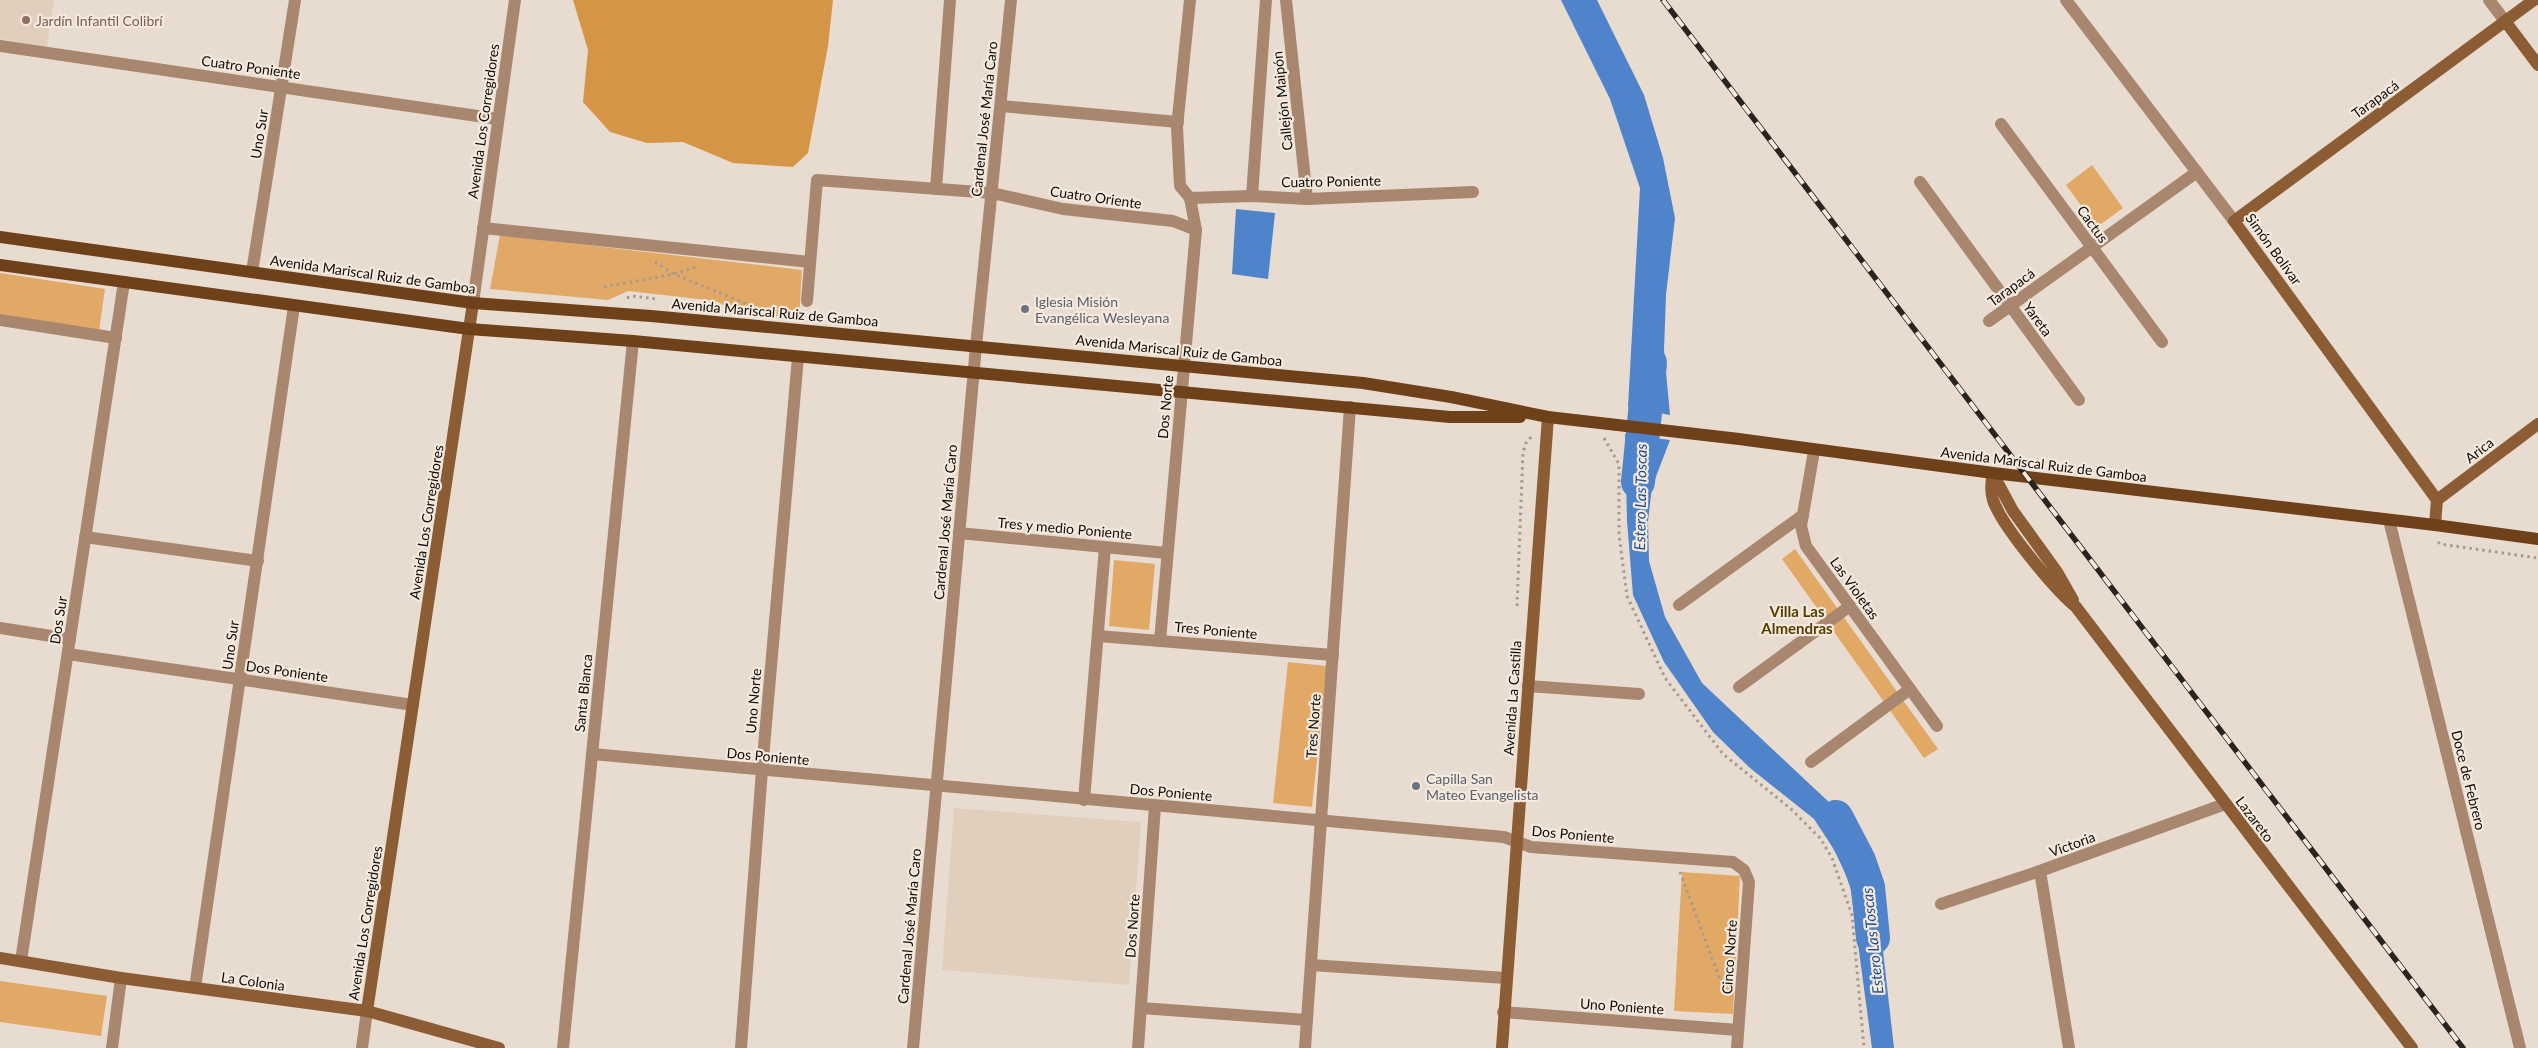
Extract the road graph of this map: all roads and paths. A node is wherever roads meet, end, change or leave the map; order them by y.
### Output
1 (295, 0) edge
2 (515, 0) edge
3 (950, 0) edge
4 (1011, 0) edge
5 (1190, 0) edge
6 (1266, 0) edge
7 (1286, 0) edge
8 (2066, 0) edge
9 (2489, 0) edge
10 (2534, 0) edge
11 (2505, 21) junction
12 (0, 46) edge
13 (2538, 65) edge
14 (282, 87) junction
15 (1001, 106) junction
16 (498, 119) junction
17 (1178, 122) junction
18 (2001, 124) dead end
19 (2197, 172) junction
20 (1920, 182) dead end
21 (936, 189) junction
22 (1473, 192) dead end
23 (992, 193) junction
24 (1252, 196) junction
25 (1190, 198) junction
26 (1307, 199) junction
27 (2234, 221) junction
28 (483, 228) junction
29 (1196, 230) junction
30 (0, 237) edge
31 (2092, 248) junction
32 (649, 259) dead end
33 (810, 262) junction
34 (0, 264) edge
35 (699, 266) dead end
36 (252, 272) junction
37 (674, 274) junction
38 (124, 282) junction
39 (604, 287) dead end
40 (807, 301) dead end
41 (473, 303) junction
42 (749, 305) dead end
43 (294, 306) junction
44 (2010, 306) junction
45 (0, 320) edge
46 (1989, 321) dead end
47 (469, 330) junction
48 (116, 338) junction
49 (633, 341) junction
50 (2162, 342) dead end
51 (976, 346) junction
52 (798, 357) junction
53 (1184, 366) junction
54 (974, 372) junction
55 (1181, 391) junction
56 (2079, 400) dead end
57 (1350, 407) junction
58 (1548, 417) junction
59 (1599, 423) junction
60 (2538, 424) edge
61 (1814, 451) junction
62 (1993, 473) junction
63 (2438, 500) junction
64 (1803, 515) junction
65 (2389, 520) junction
66 (2435, 525) junction
67 (960, 533) junction
68 (86, 537) junction
69 (2538, 539) edge
70 (1105, 547) junction
71 (1167, 553) junction
72 (258, 561) junction
73 (1679, 605) dead end
74 (1850, 606) junction
75 (0, 628) edge
76 (1098, 636) junction
77 (70, 639) junction
78 (1160, 641) junction
79 (68, 654) junction
80 (1333, 655) junction
81 (240, 679) junction
82 (1528, 686) junction
83 (1739, 687) dead end
84 (1910, 689) junction
85 (1640, 694) dead end
86 (414, 705) junction
87 (1937, 726) dead end
88 (592, 754) junction
89 (1811, 762) dead end
90 (762, 770) junction
91 (936, 787) junction
92 (1084, 800) junction
93 (2225, 804) junction
94 (1155, 806) junction
95 (1321, 821) junction
96 (1516, 842) junction
97 (1674, 857) junction
98 (1744, 870) joint
99 (2040, 872) junction
100 (1941, 904) dead end
101 (0, 958) edge
102 (21, 961) junction
103 (1311, 965) junction
104 (121, 978) junction
105 (1505, 978) junction
106 (195, 988) junction
107 (1728, 1002) dead end
108 (1141, 1008) junction
109 (367, 1011) junction
110 (1502, 1012) junction
111 (1307, 1020) junction
112 (1738, 1030) junction
113 (1501, 1046) edge
114 (112, 1048) edge
115 (362, 1048) edge
116 (499, 1048) edge
117 (563, 1048) edge
118 (741, 1048) edge
119 (913, 1048) edge
120 (1138, 1048) edge
121 (1305, 1048) edge
122 (1737, 1048) edge
123 (1864, 1048) edge
124 (2068, 1048) edge
125 (2412, 1048) edge
126 (2520, 1048) edge

1 - 14 street, Uno Sur
2 - 16 street, Avenida Los Corregidores
3 - 21 street
4 - 15 street, Cardenal José María Caro
5 - 17 street, Dos Norte
6 - 24 street, Callejón Maipón
7 - 26 street, Callejón Maipón
8 - 19 street, Simón Bolívar
9 - 11 street
10 - 11 street, Tarapacá
11 - 13 street
11 - 27 street, Tarapacá
12 - 14 street, Cuatro Poniente
14 - 16 street, Cuatro Poniente
14 - 36 street, Uno Sur
15 - 17 street
15 - 23 street, Cardenal José María Caro
16 - 28 street, Avenida Los Corregidores
17 - 25 street, Dos Norte
18 - 31 street, Cactus
19 - 27 street, Simón Bolívar
19 - 31 street, Tarapacá
20 - 44 street, Yareta
21 - 23 street
21 - 33 street
22 - 26 street, Cuatro Poniente
23 - 29 street, Cuatro Oriente
23 - 51 street, Cardenal José María Caro
24 - 25 street, Cuatro Poniente
24 - 26 street, Cuatro Poniente
25 - 29 street, Dos Norte
27 - 63 street, Simón Bolívar
28 - 33 street
28 - 41 street, Avenida Los Corregidores
29 - 53 street, Dos Norte
30 - 36 main road, Avenida Mariscal Ruiz de Gamboa
31 - 44 street, Tarapacá
31 - 50 street, Cactus
32 - 37 path
33 - 40 street
34 - 38 main road, Avenida Mariscal Ruiz de Gamboa
35 - 37 path
36 - 41 main road, Avenida Mariscal Ruiz de Gamboa
37 - 39 path
37 - 42 path
38 - 43 main road, Avenida Mariscal Ruiz de Gamboa
38 - 48 street, Dos Sur
41 - 47 street, Avenida Los Corregidores
41 - 51 main road, Avenida Mariscal Ruiz de Gamboa
43 - 47 main road, Avenida Mariscal Ruiz de Gamboa
43 - 72 street, Uno Sur
44 - 46 street, Tarapacá
44 - 56 street, Yareta
45 - 48 street
47 - 49 main road, Avenida Mariscal Ruiz de Gamboa
47 - 86 street, Avenida Los Corregidores
48 - 68 street, Dos Sur
49 - 52 main road, Avenida Mariscal Ruiz de Gamboa
49 - 88 street, Santa Blanca
51 - 53 main road, Avenida Mariscal Ruiz de Gamboa
51 - 54 street, Cardenal José María Caro
52 - 54 main road, Avenida Mariscal Ruiz de Gamboa
52 - 90 street, Uno Norte
53 - 55 street, Dos Norte
53 - 58 main road, Avenida Mariscal Ruiz de Gamboa
54 - 55 main road, Avenida Mariscal Ruiz de Gamboa
54 - 67 street, Cardenal José María Caro
55 - 57 main road, Avenida Mariscal Ruiz de Gamboa
55 - 71 street, Dos Norte
57 - 58 main road, Avenida Mariscal Ruiz de Gamboa
57 - 80 street, Tres Norte
58 - 59 main road, Avenida Mariscal Ruiz de Gamboa
58 - 82 street, Avenida La Castilla
59 - 61 main road, Avenida Mariscal Ruiz de Gamboa
59 - 123 path
60 - 63 street, Arica
61 - 62 main road, Avenida Mariscal Ruiz de Gamboa
61 - 64 street, Las Violetas
62 - 65 main road, Avenida Mariscal Ruiz de Gamboa
62 - 93 street, Lazareto
63 - 66 street
64 - 73 street
64 - 74 street, Las Violetas
65 - 66 main road, Avenida Mariscal Ruiz de Gamboa
65 - 126 street, Doce de Febrero
66 - 69 main road, Avenida Mariscal Ruiz de Gamboa
67 - 70 street, Tres y medio Poniente
67 - 91 street, Cardenal José María Caro
68 - 72 street
68 - 77 street, Dos Sur
70 - 71 street, Tres y medio Poniente
70 - 76 street
71 - 78 street, Dos Norte
72 - 81 street, Uno Sur
74 - 83 street
74 - 84 street, Las Violetas
75 - 77 street
76 - 78 street, Tres Poniente
76 - 92 street
77 - 79 street, Dos Sur
78 - 80 street, Tres Poniente
79 - 81 street, Dos Poniente
79 - 102 street, Dos Sur
80 - 95 street, Tres Norte
81 - 86 street, Dos Poniente
81 - 106 street, Uno Sur
82 - 85 street
82 - 96 street, Avenida La Castilla
84 - 87 street, Las Violetas
84 - 89 street
86 - 109 street, Avenida Los Corregidores
88 - 90 street, Dos Poniente
88 - 117 street, Santa Blanca
90 - 91 street, Dos Poniente
90 - 118 street, Uno Norte
91 - 92 street, Dos Poniente
91 - 119 street, Cardenal José María Caro
92 - 94 street, Dos Poniente
93 - 99 street, Victoria
93 - 125 street, Lazareto
94 - 95 street, Dos Poniente
94 - 108 street, Dos Norte
95 - 96 street, Dos Poniente
95 - 103 street, Tres Norte
96 - 97 street, Dos Poniente
96 - 105 street, Avenida La Castilla
97 - 98 street, Dos Poniente
97 - 107 path
98 - 112 street, Cinco Norte
99 - 100 street
99 - 124 street, Victoria
101 - 102 street, La Colonia
102 - 104 street, La Colonia
103 - 105 street
103 - 111 street, Tres Norte
104 - 106 street, La Colonia
104 - 114 street
105 - 110 street, Avenida La Castilla
106 - 109 street, La Colonia
108 - 111 street
108 - 120 street, Dos Norte
109 - 115 street, Avenida Los Corregidores
109 - 116 street, La Colonia
110 - 112 street, Uno Poniente
110 - 113 street, Avenida La Castilla
111 - 121 street, Tres Norte
112 - 122 street, Cinco Norte

